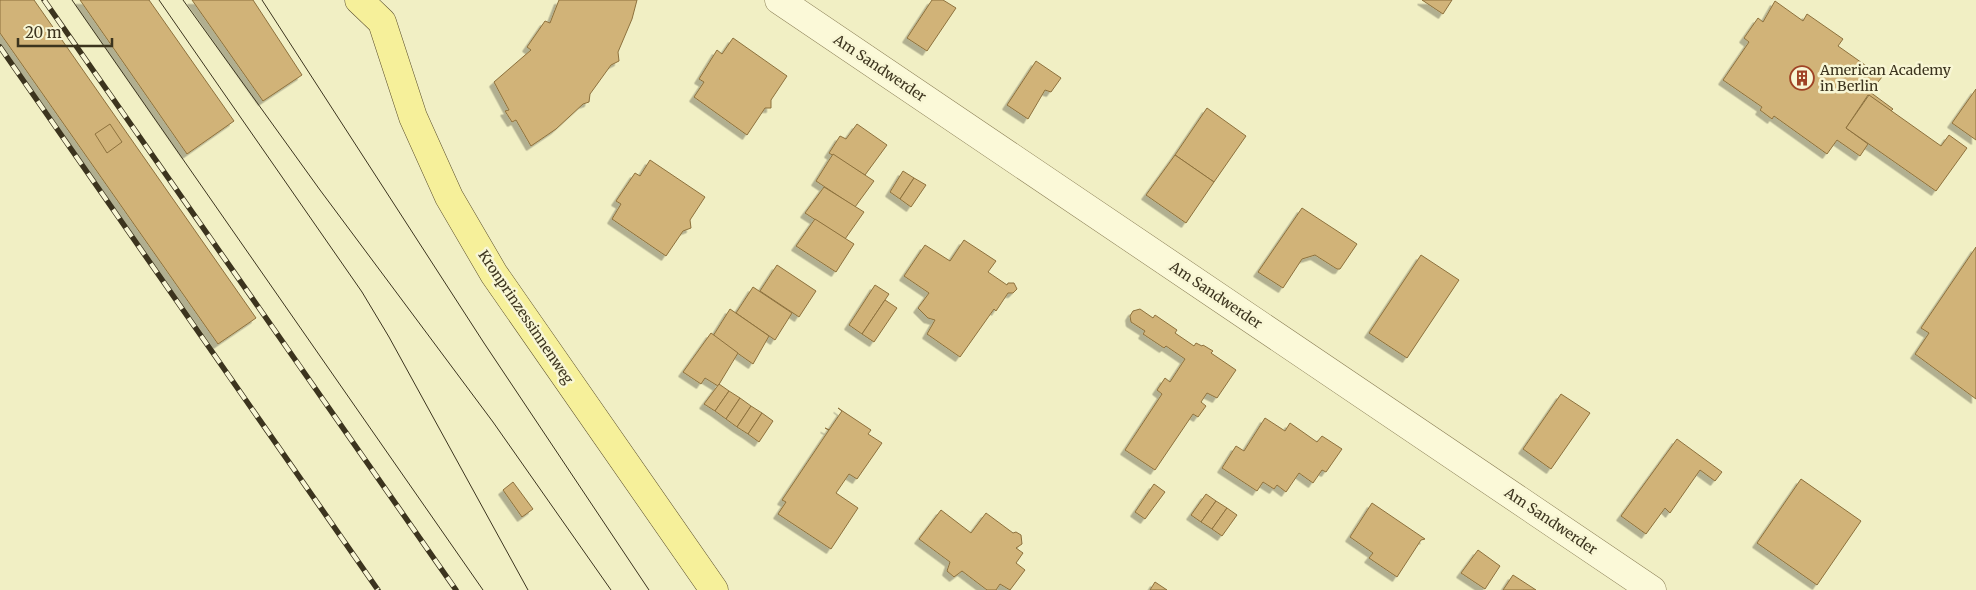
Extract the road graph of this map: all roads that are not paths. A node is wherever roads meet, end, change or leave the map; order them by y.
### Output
1 (359, 0) edge
2 (778, 0) edge
3 (387, 11) edge
4 (714, 590) edge
5 (1652, 590) edge

1 - 3 main road, Kronprinzessinnenweg
2 - 5 street, Am Sandwerder
3 - 4 main road, Kronprinzessinnenweg

